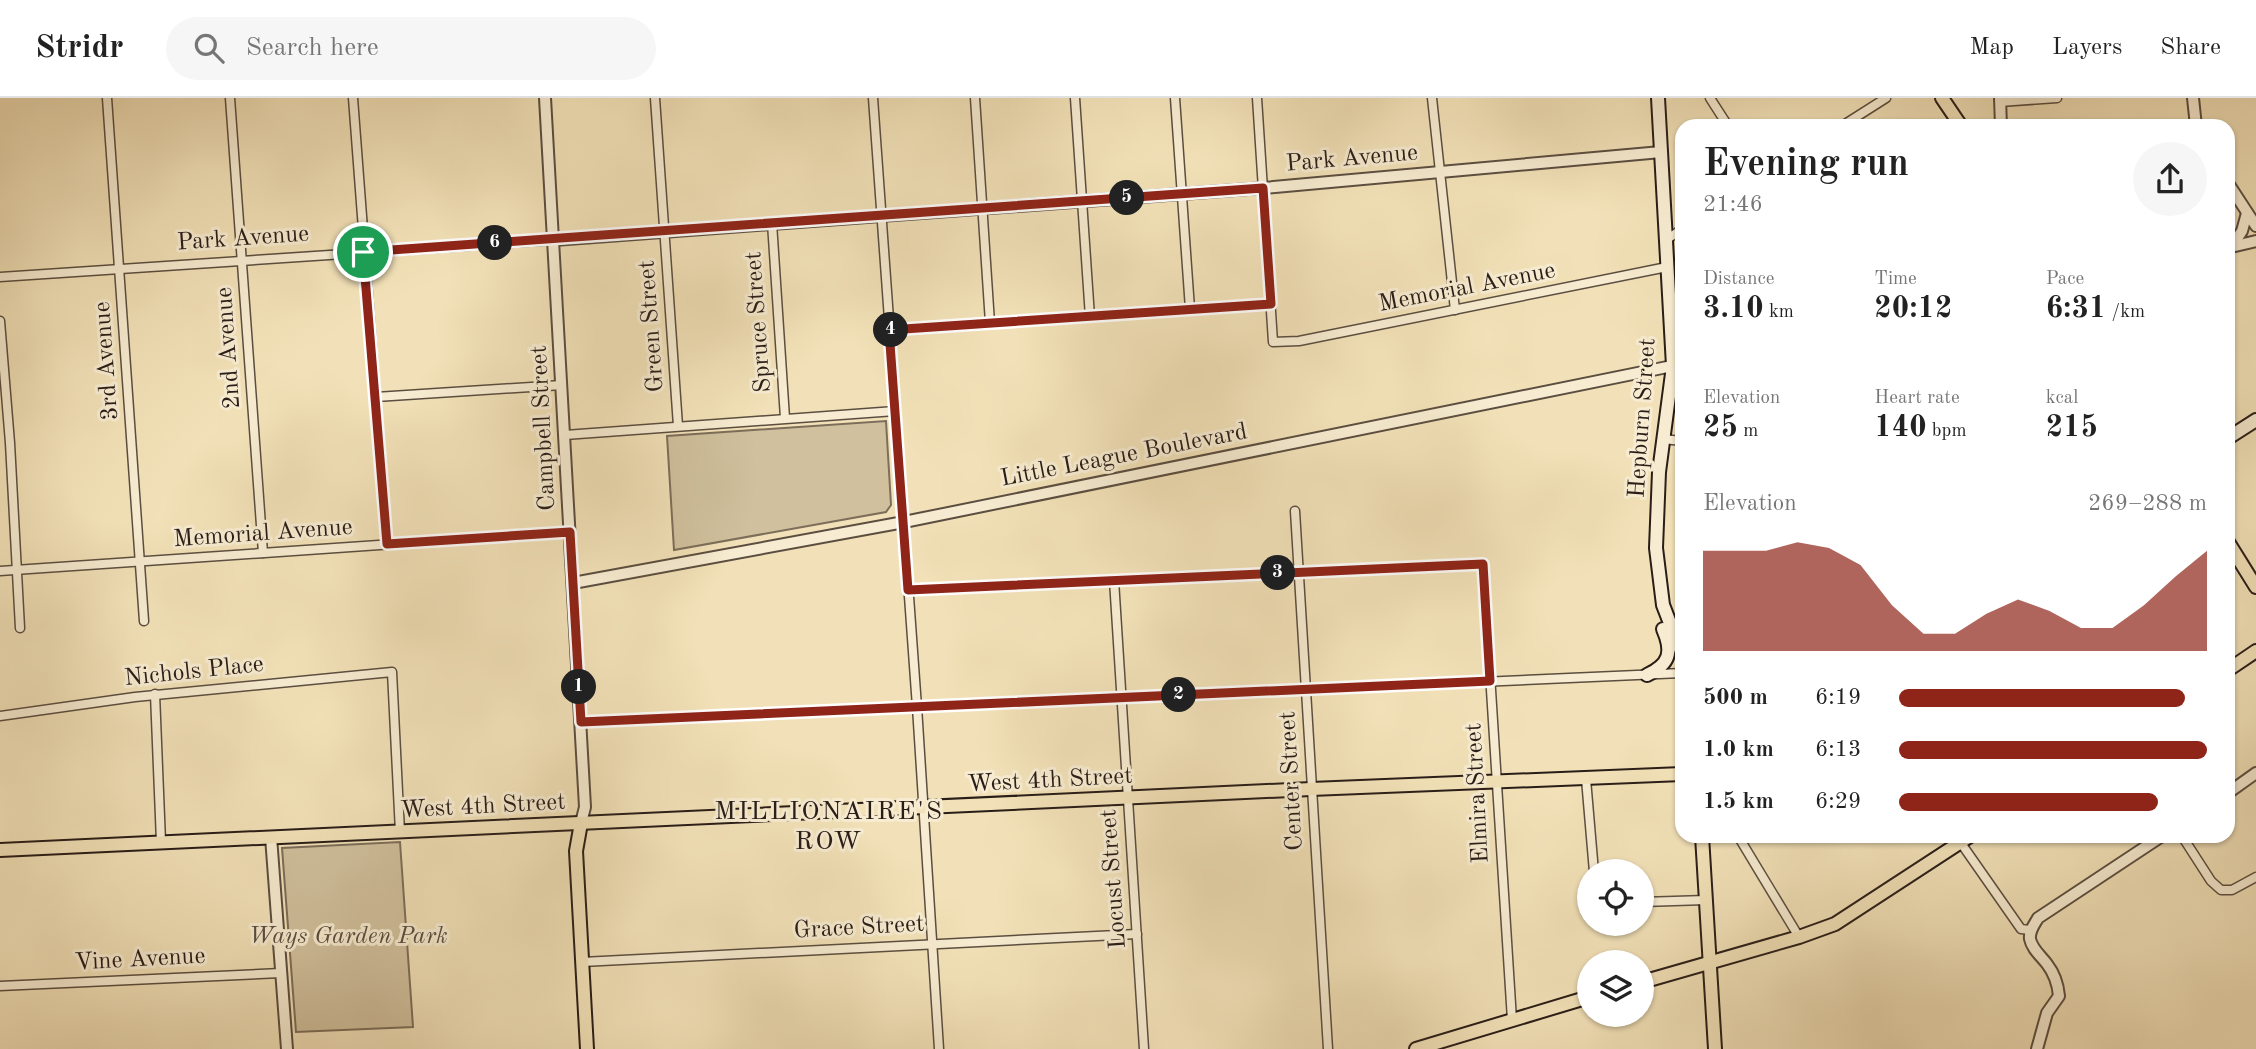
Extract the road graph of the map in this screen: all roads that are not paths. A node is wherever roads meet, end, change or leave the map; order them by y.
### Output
1 (107, 98) edge
2 (230, 98) edge
3 (353, 98) edge
4 (545, 98) edge
5 (655, 98) edge
6 (873, 98) edge
7 (975, 98) edge
8 (1075, 98) edge
9 (1175, 98) edge
10 (1257, 98) edge
11 (1432, 98) edge
12 (1658, 98) edge
13 (1710, 98) edge
14 (1886, 98) edge
15 (1942, 98) edge
16 (2057, 98) edge
17 (2193, 98) edge
18 (2000, 100) edge
19 (1724, 119) edge
20 (1853, 119) edge
21 (1956, 119) edge
22 (2001, 119) edge
23 (2195, 119) edge
24 (1661, 152) junction
25 (1440, 172) junction
26 (1263, 188) junction
27 (1181, 194) junction
28 (2235, 194) edge
29 (1083, 201) junction
30 (982, 208) junction
31 (2247, 213) junction
32 (882, 215) junction
33 (772, 223) junction
34 (2256, 226) edge
35 (665, 231) junction
36 (1675, 234) edge
37 (554, 240) junction
38 (1666, 240) junction
39 (2235, 240) edge
40 (2256, 241) edge
41 (2235, 246) edge
42 (363, 252) junction
43 (242, 260) junction
44 (1667, 267) junction
45 (120, 269) junction
46 (0, 278) edge
47 (1271, 304) junction
48 (1191, 309) junction
49 (1455, 310) junction
50 (1090, 317) junction
51 (0, 321) edge
52 (990, 323) junction
53 (889, 330) junction
54 (1675, 345) edge
55 (1675, 365) edge
56 (1675, 374) edge
57 (562, 385) junction
58 (376, 397) junction
59 (895, 411) junction
60 (785, 418) junction
61 (2256, 420) edge
62 (678, 426) junction
63 (2235, 434) edge
64 (565, 435) junction
65 (1663, 439) junction
66 (1675, 441) edge
67 (1295, 511) dead end
68 (904, 523) junction
69 (570, 532) junction
70 (387, 544) junction
71 (263, 553) junction
72 (2235, 553) edge
73 (141, 562) junction
74 (16, 570) junction
75 (0, 571) edge
76 (1298, 572) junction
77 (1114, 580) junction
78 (573, 583) junction
79 (2256, 587) edge
80 (908, 590) junction
81 (1663, 605) junction
82 (144, 621) dead end
83 (20, 628) dead end
84 (1675, 636) edge
85 (2256, 651) edge
86 (2235, 665) edge
87 (1675, 673) edge
88 (1647, 675) junction
89 (1490, 681) junction
90 (1306, 690) junction
91 (155, 694) junction
92 (1122, 698) junction
93 (917, 707) junction
94 (0, 716) edge
95 (581, 722) junction
96 (1675, 774) edge
97 (2253, 775) edge
98 (1586, 779) junction
99 (1497, 782) junction
100 (2235, 788) edge
101 (1311, 789) junction
102 (2256, 789) edge
103 (1128, 798) junction
104 (922, 807) junction
105 (581, 823) junction
106 (400, 832) junction
107 (271, 837) junction
108 (161, 842) junction
109 (1702, 843) edge
110 (1742, 843) edge
111 (1957, 843) edge
112 (1966, 843) edge
113 (2151, 843) edge
114 (2187, 843) edge
115 (0, 850) edge
116 (1593, 859) edge
117 (2256, 877) edge
118 (1706, 900) junction
119 (1654, 902) edge
120 (2030, 930) junction
121 (1137, 934) junction
122 (1799, 937) junction
123 (931, 944) junction
124 (582, 962) junction
125 (1710, 963) junction
126 (281, 973) junction
127 (1654, 979) edge
128 (0, 986) edge
129 (1577, 1001) edge
130 (1512, 1020) junction
131 (287, 1049) edge
132 (587, 1049) edge
133 (939, 1049) edge
134 (1144, 1049) edge
135 (1328, 1049) edge
136 (1416, 1049) edge
137 (1715, 1049) edge
138 (2037, 1049) edge

1 - 45 street, 3rd Avenue
2 - 43 street, 2nd Avenue
3 - 42 street
4 - 37 street, Campbell Street
5 - 35 street, Green Street
6 - 32 street
7 - 30 street
8 - 29 street
9 - 27 street
10 - 26 street
11 - 25 street
12 - 24 main road, Hepburn Street
13 - 19 street
14 - 20 street
15 - 21 main road
16 - 18 street
17 - 23 street
18 - 22 street
24 - 25 street, Park Avenue
24 - 38 main road, Hepburn Street
25 - 26 street, Park Avenue
25 - 49 street
26 - 27 street, Park Avenue
26 - 47 street
27 - 29 street, Park Avenue
27 - 48 street
28 - 31 street
29 - 30 street, Park Avenue
29 - 50 street
30 - 32 street, Park Avenue
30 - 52 street
31 - 34 street
31 - 39 street
32 - 33 street, Park Avenue
32 - 53 street
33 - 35 street, Park Avenue
33 - 60 street, Spruce Street
35 - 37 street, Park Avenue
35 - 62 street, Green Street
36 - 38 street
37 - 42 street, Park Avenue
37 - 57 street, Campbell Street
38 - 44 main road, Hepburn Street
40 - 41 street
42 - 43 street, Park Avenue
42 - 58 street
43 - 45 street, Park Avenue
43 - 71 street, 2nd Avenue
44 - 49 street, Memorial Avenue
44 - 54 main road, Hepburn Street
45 - 46 street, Park Avenue
45 - 73 street, 3rd Avenue
47 - 48 street
47 - 49 street, Memorial Avenue
48 - 50 street
50 - 52 street
51 - 74 street
52 - 53 street
53 - 59 street
55 - 68 street, Little League Boulevard
56 - 65 main road, Hepburn Street
57 - 58 street
57 - 64 street, Campbell Street
58 - 70 street
59 - 60 street
59 - 68 street
60 - 62 street
61 - 63 main road
62 - 64 street
64 - 69 street, Campbell Street
65 - 66 street
65 - 81 main road, Hepburn Street
67 - 76 street, Center Street
68 - 78 street, Little League Boulevard
68 - 80 street
69 - 70 street, Memorial Avenue
69 - 78 street, Campbell Street
70 - 71 street, Memorial Avenue
71 - 73 street, Memorial Avenue
72 - 79 main road
73 - 74 street, Memorial Avenue
73 - 82 street, 3rd Avenue
74 - 75 street, Memorial Avenue
74 - 83 street
76 - 77 street
76 - 89 street, Elmira Street
76 - 90 street, Center Street
77 - 80 street
77 - 92 street, Locust Street
78 - 95 street, Campbell Street
80 - 93 street
81 - 84 main road, Hepburn Street
81 - 88 main road
85 - 86 main road
87 - 88 street
88 - 89 street
89 - 90 street
89 - 99 street, Elmira Street
90 - 92 street
90 - 101 street, Center Street
91 - 94 street, Nichols Place
91 - 106 street, Nichols Place
91 - 108 street
92 - 93 street
92 - 103 street, Locust Street
93 - 95 street
93 - 104 street
95 - 105 street, Campbell Street
96 - 98 main road, West 4th Street
97 - 100 street
97 - 102 street
98 - 99 main road, West 4th Street
98 - 116 street
99 - 101 main road, West 4th Street
99 - 130 street, Elmira Street
101 - 103 main road, West 4th Street
101 - 135 street, Center Street
103 - 104 main road, West 4th Street
103 - 121 street, Locust Street
104 - 105 main road, West 4th Street
104 - 123 street
105 - 106 main road, West 4th Street
105 - 124 main road, Campbell Street
106 - 107 main road, West 4th Street
107 - 108 main road, West 4th Street
107 - 126 street
108 - 115 main road, West 4th Street
109 - 118 main road
110 - 122 street
111 - 122 main road
112 - 120 street
113 - 120 street
114 - 117 street
118 - 119 street
118 - 125 main road
120 - 138 street
121 - 123 street, Grace Street
121 - 134 street, Locust Street
122 - 125 main road
123 - 124 street, Grace Street
123 - 133 street
124 - 132 main road, Campbell Street
125 - 127 main road
125 - 137 main road
126 - 128 street, Vine Avenue
126 - 131 street
129 - 130 main road
130 - 136 main road

